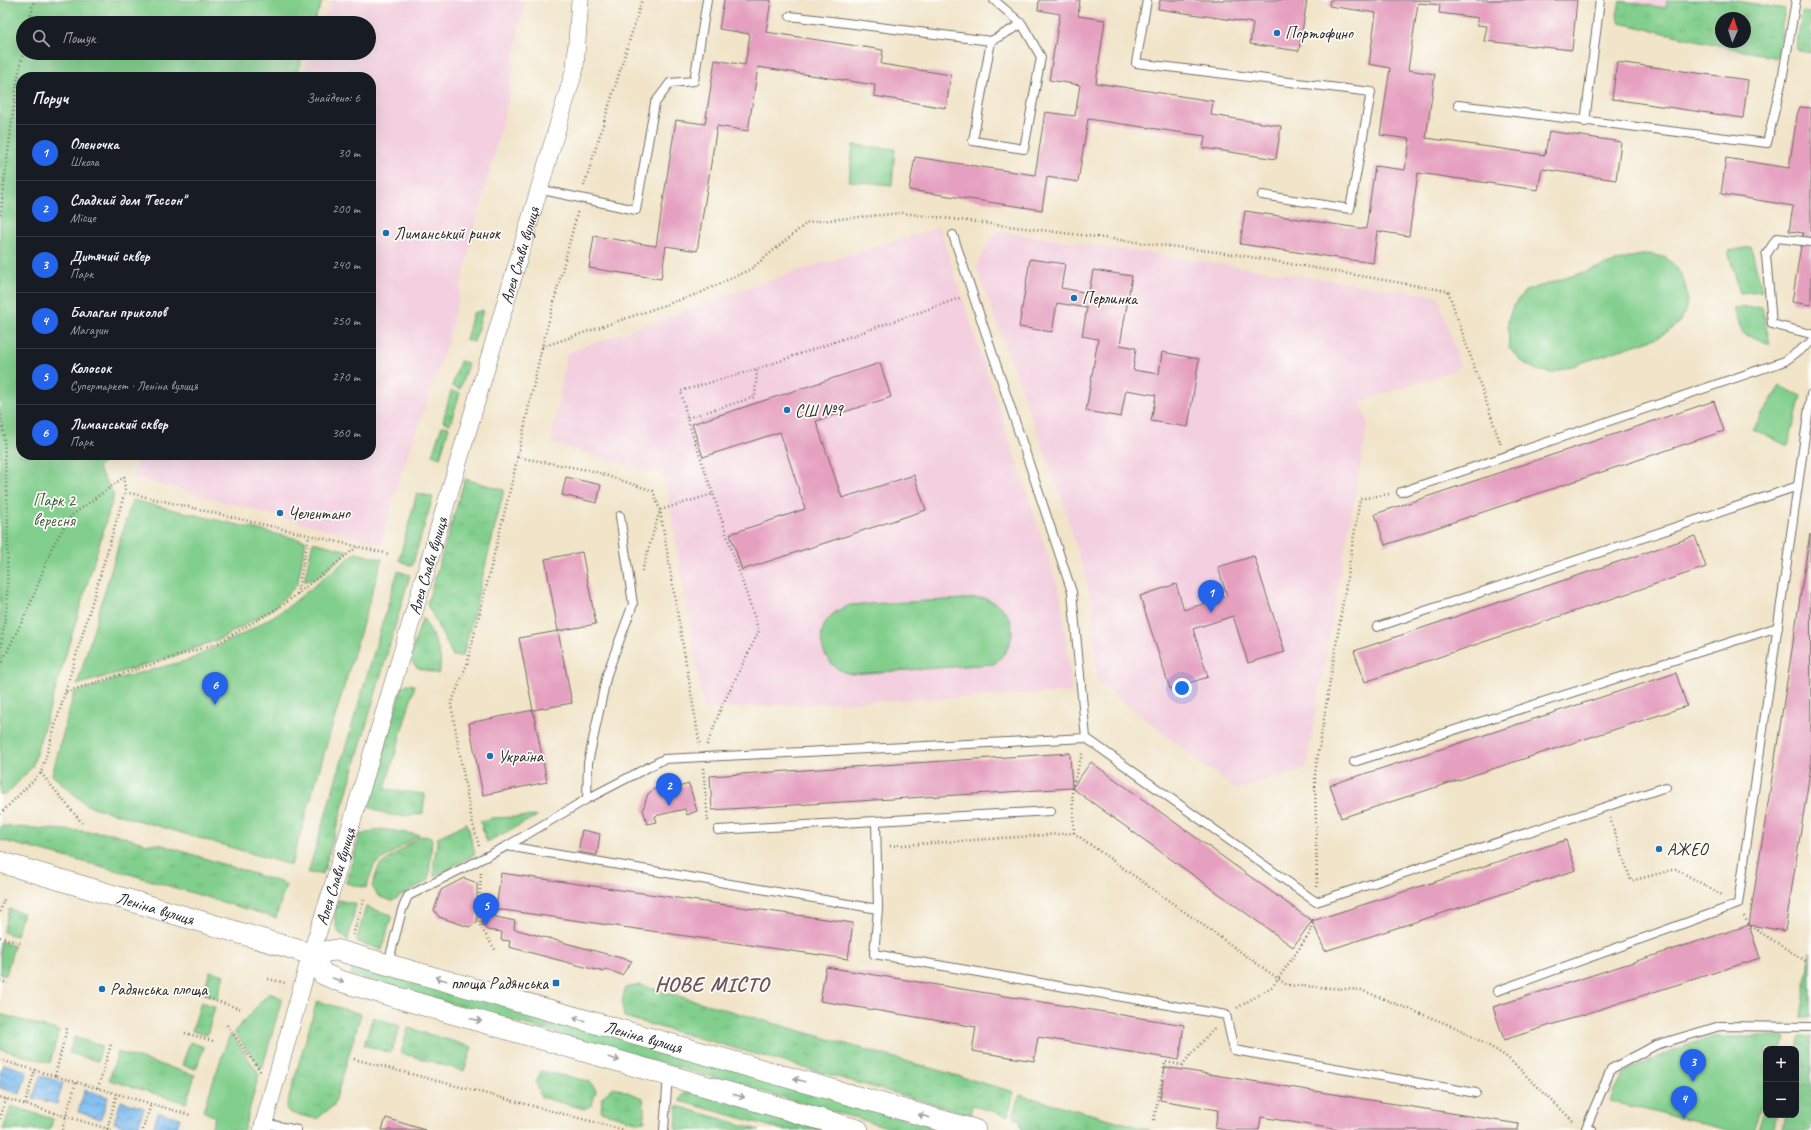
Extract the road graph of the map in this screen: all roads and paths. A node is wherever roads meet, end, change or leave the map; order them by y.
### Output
1 (34, 0) edge
2 (580, 0) edge
3 (642, 0) edge
4 (707, 0) edge
5 (994, 0) edge
6 (1147, 0) edge
7 (1600, 0) edge
8 (1796, 0) edge
9 (31, 16) edge
10 (790, 16) dead end
11 (1022, 24) junction
12 (991, 41) junction
13 (22, 60) edge
14 (19, 72) edge
15 (16, 90) edge
16 (1458, 105) dead end
17 (1584, 122) junction
18 (538, 189) junction
19 (1262, 195) dead end
20 (581, 198) junction
21 (0, 216) edge
22 (953, 234) dead end
23 (1811, 242) edge
24 (973, 294) junction
25 (1811, 334) edge
26 (1811, 342) edge
27 (542, 347) junction
28 (757, 369) junction
29 (1811, 394) edge
30 (0, 411) edge
31 (688, 418) junction
32 (517, 456) junction
33 (1505, 457) junction
34 (1798, 486) junction
35 (125, 492) junction
36 (1401, 492) joint
37 (713, 494) junction
38 (660, 510) junction
39 (620, 516) dead end
40 (309, 536) junction
41 (357, 547) junction
42 (389, 554) dead end
43 (641, 576) dead end
44 (297, 594) junction
45 (1778, 627) junction
46 (1377, 628) dead end
47 (0, 652) edge
48 (0, 666) edge
49 (66, 692) junction
50 (1086, 738) junction
51 (702, 757) junction
52 (1354, 762) dead end
53 (41, 773) junction
54 (1666, 787) dead end
55 (587, 799) junction
56 (1606, 807) junction
57 (1050, 812) dead end
58 (0, 814) edge
59 (876, 822) junction
60 (82, 823) dead end
61 (718, 830) joint
62 (1074, 833) junction
63 (507, 846) junction
64 (876, 847) junction
65 (483, 858) junction
66 (0, 862) edge
67 (4, 899) dead end
68 (1316, 902) junction
69 (1738, 904) junction
70 (878, 909) junction
71 (0, 912) edge
72 (0, 937) edge
73 (20, 943) dead end
74 (496, 951) dead end
75 (311, 954) junction
76 (1807, 962) dead end
77 (388, 965) junction
78 (1277, 979) junction
79 (0, 981) edge
80 (8, 983) dead end
81 (1497, 991) dead end
82 (197, 995) dead end
83 (241, 1009) dead end
84 (1226, 1015) junction
85 (227, 1025) dead end
86 (1811, 1027) edge
87 (66, 1028) dead end
88 (186, 1033) dead end
89 (112, 1041) dead end
90 (213, 1041) dead end
91 (354, 1059) dead end
92 (0, 1060) edge
93 (35, 1070) junction
94 (668, 1075) junction
95 (55, 1076) junction
96 (263, 1076) dead end
97 (76, 1082) junction
98 (98, 1088) junction
99 (1476, 1093) dead end
100 (117, 1094) junction
101 (0, 1097) edge
102 (6, 1099) junction
103 (25, 1104) junction
104 (151, 1104) junction
105 (190, 1115) dead end
106 (66, 1116) junction
107 (0, 1119) edge
108 (1154, 1120) dead end
109 (263, 1126) edge
110 (1573, 1126) dead end
111 (107, 1128) junction
112 (62, 1130) edge
113 (112, 1130) edge
114 (143, 1130) edge
115 (297, 1130) edge
116 (624, 1130) edge
117 (664, 1130) edge
118 (858, 1130) edge
119 (975, 1130) edge
120 (1592, 1130) edge

1 - 9 path
2 - 18 street, Алея Слави вулиця
3 - 20 path
4 - 20 lane
5 - 11 lane
6 - 19 lane
7 - 17 lane
8 - 17 lane
10 - 12 lane
11 - 12 lane
11 - 12 lane
13 - 14 path
15 - 21 path
16 - 17 lane
18 - 20 lane
18 - 75 street, Алея Слави вулиця
20 - 27 path
22 - 24 lane
23 - 25 lane
24 - 28 path
24 - 50 lane
26 - 33 lane
27 - 32 path
27 - 33 path
28 - 31 path
28 - 31 path
29 - 34 lane
30 - 47 path
31 - 37 path
32 - 38 path
32 - 65 path
33 - 36 lane
34 - 45 lane
34 - 46 lane
35 - 40 path
35 - 48 path
35 - 49 path
36 - 68 path
37 - 38 path
37 - 51 path
38 - 43 path
38 - 51 path
39 - 55 lane
40 - 41 path
40 - 44 path
41 - 42 path
41 - 44 path
44 - 49 path
45 - 52 lane
45 - 69 lane
49 - 53 path
50 - 51 lane
50 - 62 path
50 - 68 lane
51 - 55 lane
51 - 61 path
53 - 58 path
53 - 60 path
54 - 56 lane
55 - 63 lane
56 - 68 lane
56 - 69 path
57 - 59 lane
59 - 61 lane
59 - 64 lane
62 - 64 path
62 - 78 path
63 - 65 lane
63 - 70 lane
64 - 70 lane
65 - 74 path
65 - 77 lane
66 - 75 street, Леніна вулиця
67 - 71 path
68 - 78 path
69 - 76 path
69 - 81 lane
70 - 84 lane
72 - 73 path
75 - 77 street, Леніна вулиця
75 -> 94 street, Леніна вулиця
75 - 109 street, Алея Слави вулиця
119 -> 77 street, Леніна вулиця
78 - 84 path
78 - 110 path
79 - 80 path
82 - 83 path
84 - 99 lane
84 - 108 path
85 - 96 path
86 - 120 lane
87 - 95 path
88 - 90 path
89 - 98 path
91 - 116 path
92 - 93 path
93 - 95 path
93 - 103 path
94 - 117 lane
94 -> 118 street, Леніна вулиця
95 - 97 path
97 - 98 path
97 - 106 path
98 - 100 path
100 - 104 path
100 - 111 path
101 - 102 path
102 - 103 path
102 - 107 path
103 - 106 path
104 - 105 path
104 - 114 path
106 - 111 path
106 - 112 path
109 - 115 lane
111 - 113 path

